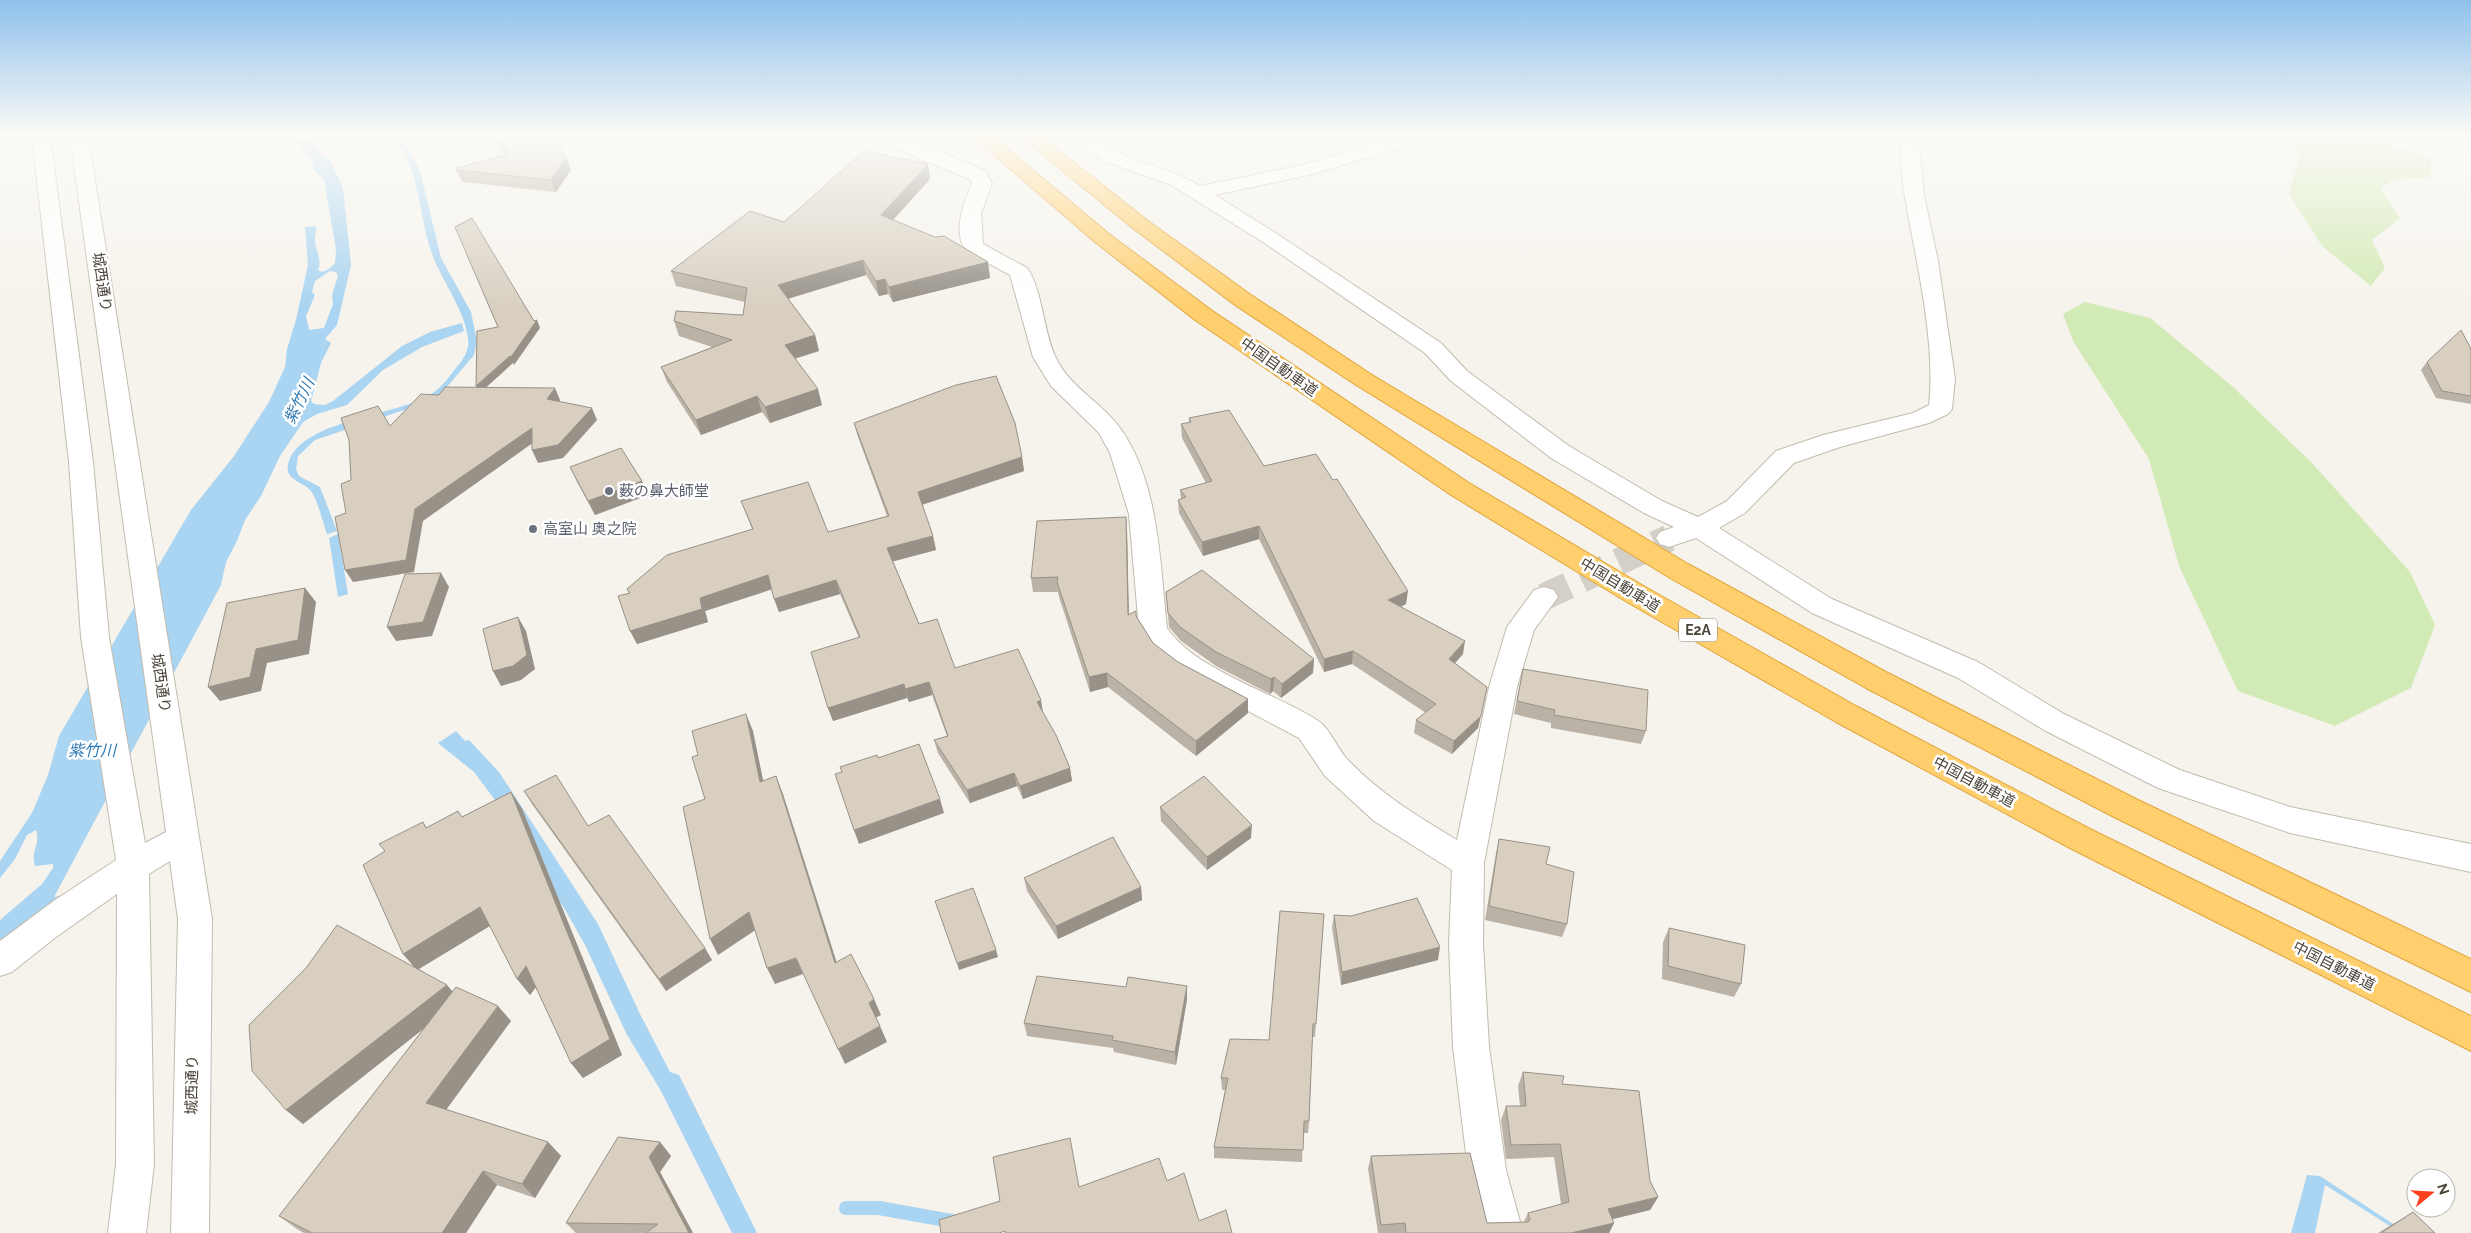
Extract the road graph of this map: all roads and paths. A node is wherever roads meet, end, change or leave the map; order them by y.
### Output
1 (48, 194) edge
2 (88, 194) edge
3 (977, 194) edge
4 (1049, 194) edge
5 (1101, 194) edge
6 (1199, 194) edge
7 (1914, 194) edge
8 (1699, 528) junction
9 (1669, 538) tunnel mouth
10 (1544, 596) tunnel mouth
11 (184, 838) junction
12 (2471, 858) edge
13 (1468, 863) junction
14 (132, 865) junction
15 (0, 961) edge
16 (2471, 976) edge
17 (2471, 1034) edge
18 (127, 1233) edge
19 (190, 1233) edge
20 (1504, 1233) edge

1 - 14 street
2 - 11 street, 城西通り
3 - 13 street
4 - 17 highway, 中国自動車道 / E2A
5 - 16 highway
6 - 8 street
7 - 8 street
8 - 9 street
8 - 12 street
10 - 13 street
11 - 14 street
11 - 19 street, 城西通り
13 - 20 street
14 - 15 street
14 - 18 street

